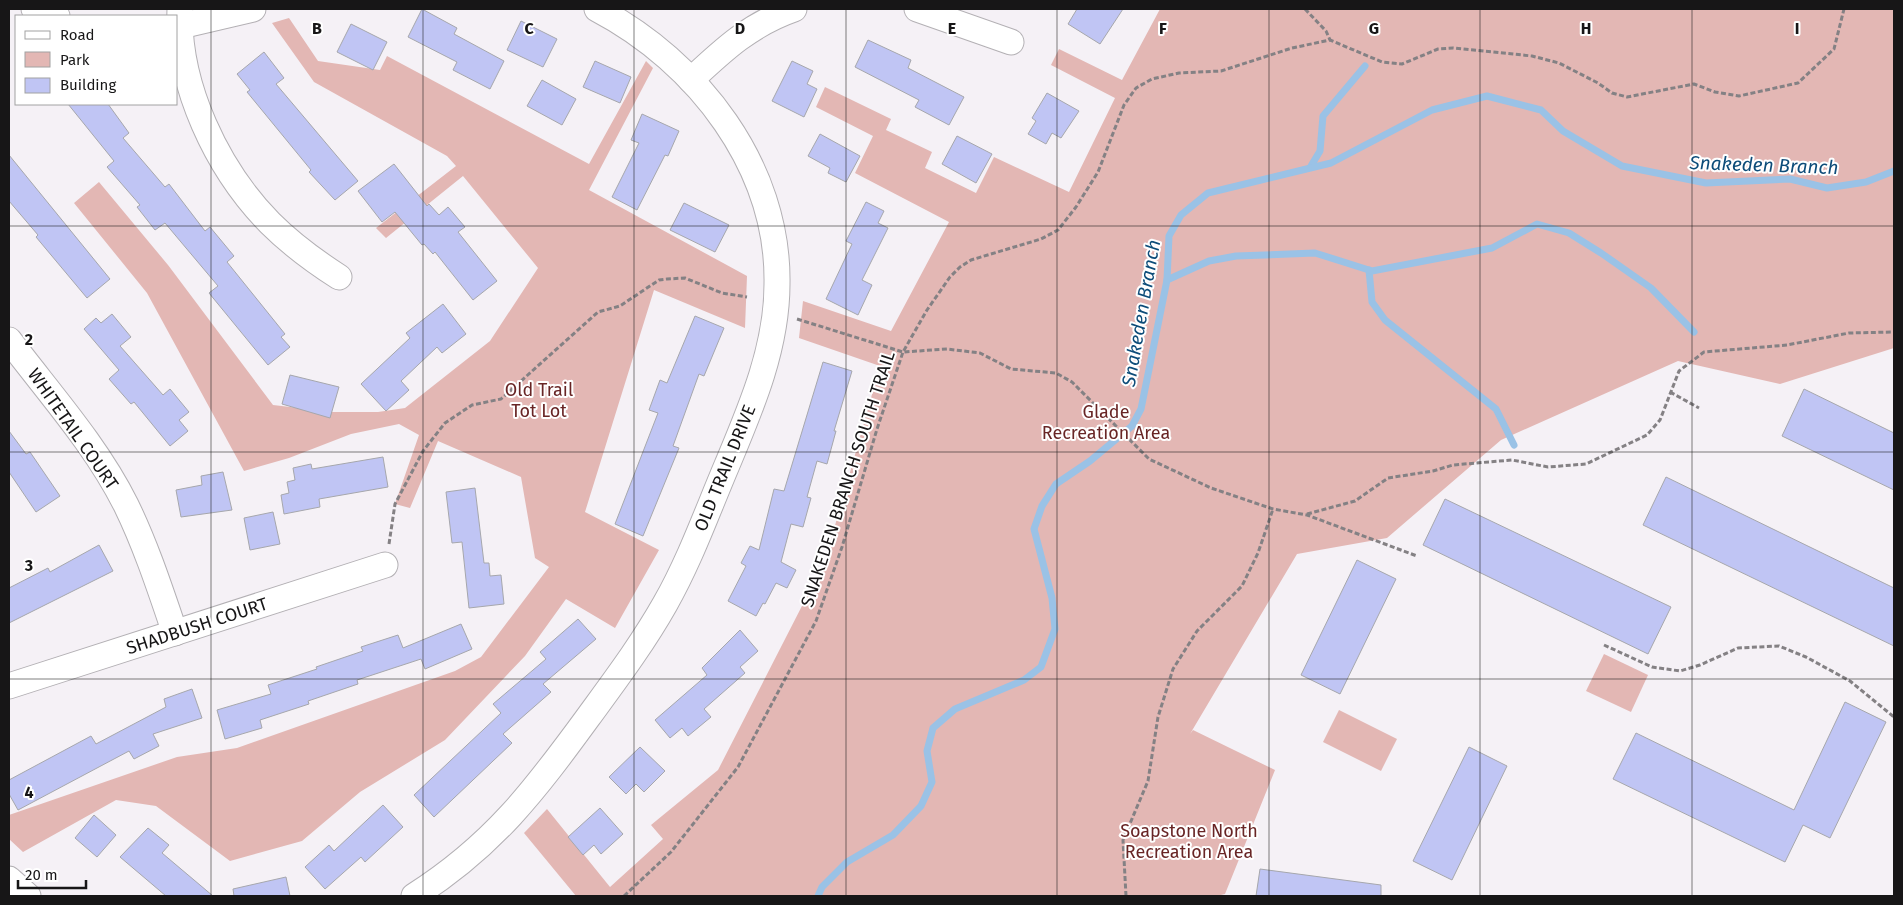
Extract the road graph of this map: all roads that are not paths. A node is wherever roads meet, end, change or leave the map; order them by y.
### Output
1 (34, 9) edge
2 (253, 9) edge
3 (597, 9) edge
4 (794, 9) edge
5 (917, 9) edge
6 (54, 15) edge
7 (178, 21) edge
8 (1011, 42) dead end
9 (691, 80) junction
10 (339, 277) dead end
11 (9, 340) edge
12 (385, 565) road end
13 (175, 633) junction
14 (9, 686) edge
15 (9, 879) edge
16 (28, 896) edge
17 (414, 896) edge

1 - 6 street
2 - 7 street
3 - 9 street, OLD TRAIL DRIVE
4 - 9 street
5 - 8 street
7 - 10 street
9 - 17 street, OLD TRAIL DRIVE
11 - 13 street, WHITETAIL COURT
12 - 13 street, SHADBUSH COURT
13 - 14 street, SHADBUSH COURT
15 - 16 street

